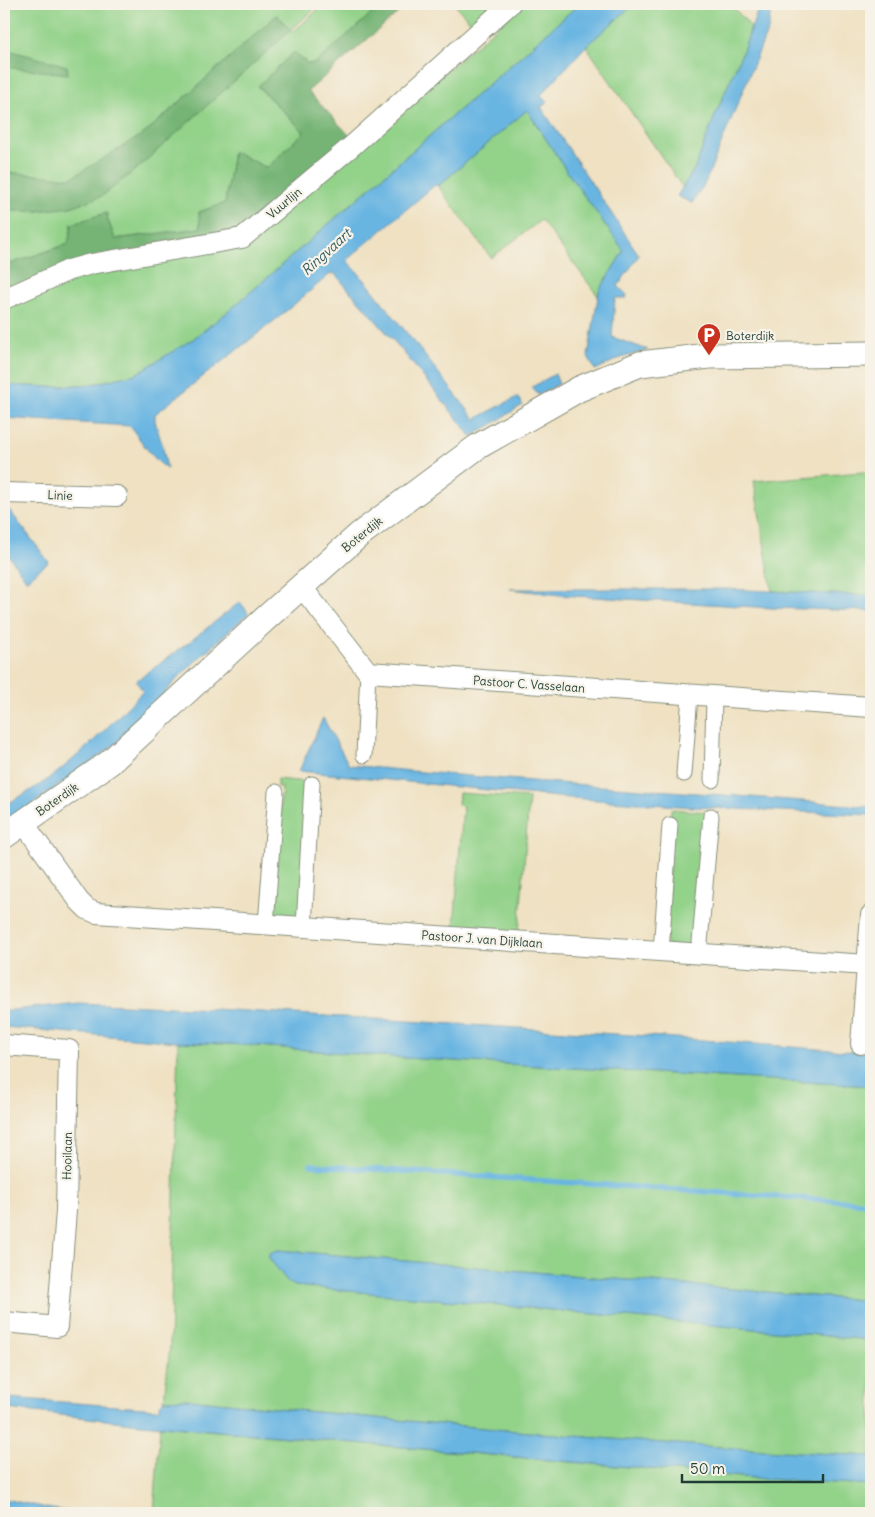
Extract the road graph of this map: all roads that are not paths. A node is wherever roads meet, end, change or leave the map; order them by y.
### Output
1 (510, 4) edge
2 (4, 299) edge
3 (871, 354) edge
4 (4, 494) edge
5 (117, 496) dead end
6 (301, 586) junction
7 (368, 672) junction
8 (690, 695) junction
9 (714, 696) junction
10 (871, 707) edge
11 (364, 755) dead end
12 (684, 774) dead end
13 (712, 780) dead end
14 (312, 784) dead end
15 (276, 792) dead end
16 (711, 816) dead end
17 (670, 825) dead end
18 (10, 827) edge
19 (871, 915) edge
20 (266, 925) junction
21 (304, 928) junction
22 (661, 951) junction
23 (700, 954) junction
24 (867, 965) junction
25 (862, 1044) dead end
26 (4, 1046) edge
27 (4, 1322) edge

1 - 2 street, Vuurlijn
3 - 6 street, Boterdijk
4 - 5 street, Linie
6 - 7 street
6 - 18 street, Boterdijk
7 - 8 street, Pastoor C. Vasselaan
7 - 11 street
8 - 9 street, Pastoor C. Vasselaan
8 - 12 street
9 - 10 street, Pastoor C. Vasselaan
9 - 13 street
14 - 21 street
15 - 20 street
16 - 23 street
17 - 22 street
18 - 20 street, Pastoor J. van Dijklaan
19 - 24 street
20 - 21 street, Pastoor J. van Dijklaan
21 - 22 street, Pastoor J. van Dijklaan
22 - 23 street, Pastoor J. van Dijklaan
23 - 24 street, Pastoor J. van Dijklaan
24 - 25 street
26 - 27 street, Hooilaan

